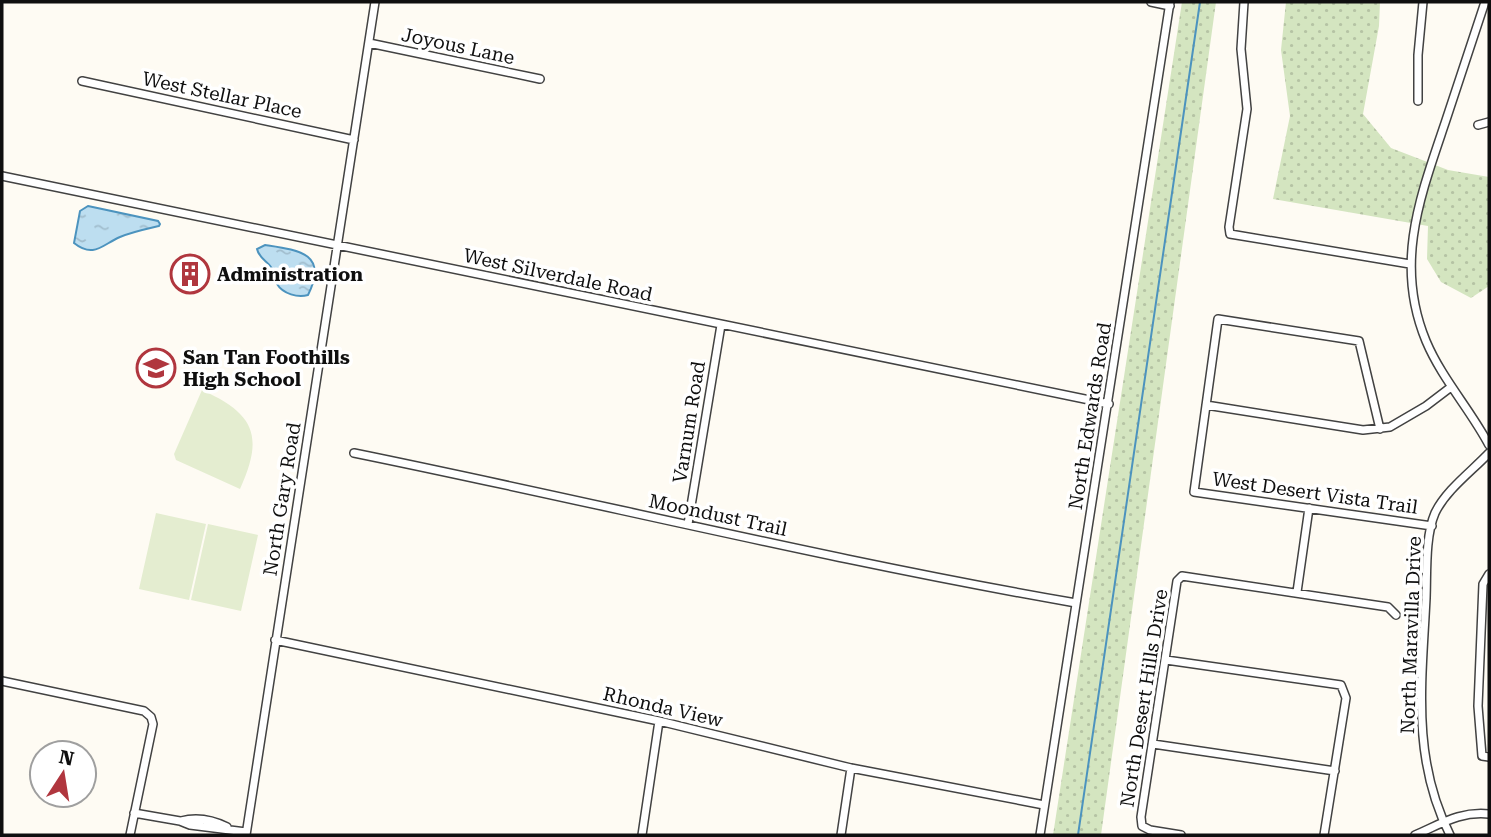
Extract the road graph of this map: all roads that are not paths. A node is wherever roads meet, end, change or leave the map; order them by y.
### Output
1 (375, 2) edge
2 (1151, 2) edge
3 (1244, 2) edge
4 (1423, 2) edge
5 (1485, 2) edge
6 (1170, 4) edge
7 (369, 43) junction
8 (540, 79) dead end
9 (82, 81) dead end
10 (1418, 102) dead end
11 (1489, 122) edge
12 (1478, 125) dead end
13 (354, 140) junction
14 (2, 176) edge
15 (337, 246) junction
16 (1410, 264) junction
17 (720, 324) junction
18 (1451, 387) junction
19 (1109, 404) junction
20 (1206, 405) junction
21 (1380, 429) junction
22 (1489, 445) edge
23 (354, 453) dead end
24 (1489, 453) edge
25 (1309, 508) junction
26 (688, 524) junction
27 (1432, 526) junction
28 (1489, 574) edge
29 (1297, 592) junction
30 (1076, 603) junction
31 (1396, 615) dead end
32 (275, 640) junction
33 (1166, 660) junction
34 (1480, 668) junction
35 (1489, 670) edge
36 (2, 681) edge
37 (659, 720) junction
38 (1153, 744) junction
39 (1486, 757) edge
40 (851, 768) junction
41 (1335, 771) junction
42 (1044, 805) junction
43 (134, 813) junction
44 (1489, 814) edge
45 (1444, 822) junction
46 (246, 834) edge
47 (130, 835) edge
48 (642, 835) edge
49 (841, 835) edge
50 (1040, 835) edge
51 (1181, 835) edge
52 (1324, 835) edge
53 (1415, 835) edge
54 (1450, 835) edge

1 - 7 street, North Gary Road
2 - 6 street
3 - 16 street
4 - 10 street
5 - 16 street
6 - 19 street, North Edwards Road
7 - 8 street, Joyous Lane
7 - 13 street, North Gary Road
9 - 13 street, West Stellar Place
11 - 12 street
13 - 15 street, North Gary Road
14 - 15 street, West Silverdale Road
15 - 17 street, West Silverdale Road
15 - 32 street, North Gary Road
16 - 18 street
17 - 19 street, West Silverdale Road
17 - 26 street, Varnum Road
18 - 21 street
18 - 22 street
19 - 30 street, North Edwards Road
20 - 21 street
20 - 21 street
20 - 25 street, West Desert Vista Trail
23 - 26 street, Moondust Trail
24 - 27 street, North Maravilla Drive
25 - 27 street, West Desert Vista Trail
25 - 29 street
26 - 30 street, Moondust Trail
27 - 45 street, North Maravilla Drive
28 - 34 street
29 - 31 street
29 - 33 street, North Desert Hills Drive
30 - 42 street, North Edwards Road
32 - 37 street, Rhonda View
32 - 46 street, North Gary Road
33 - 38 street, North Desert Hills Drive
33 - 41 street
34 - 35 street
34 - 39 street
36 - 43 street
37 - 40 street, Rhonda View
37 - 48 street
38 - 41 street
38 - 51 street, North Desert Hills Drive
40 - 42 street, Rhonda View
40 - 49 street
41 - 52 street
42 - 50 street, North Edwards Road
43 - 46 street
43 - 47 street
44 - 45 street
45 - 53 street
45 - 54 street, North Maravilla Drive

